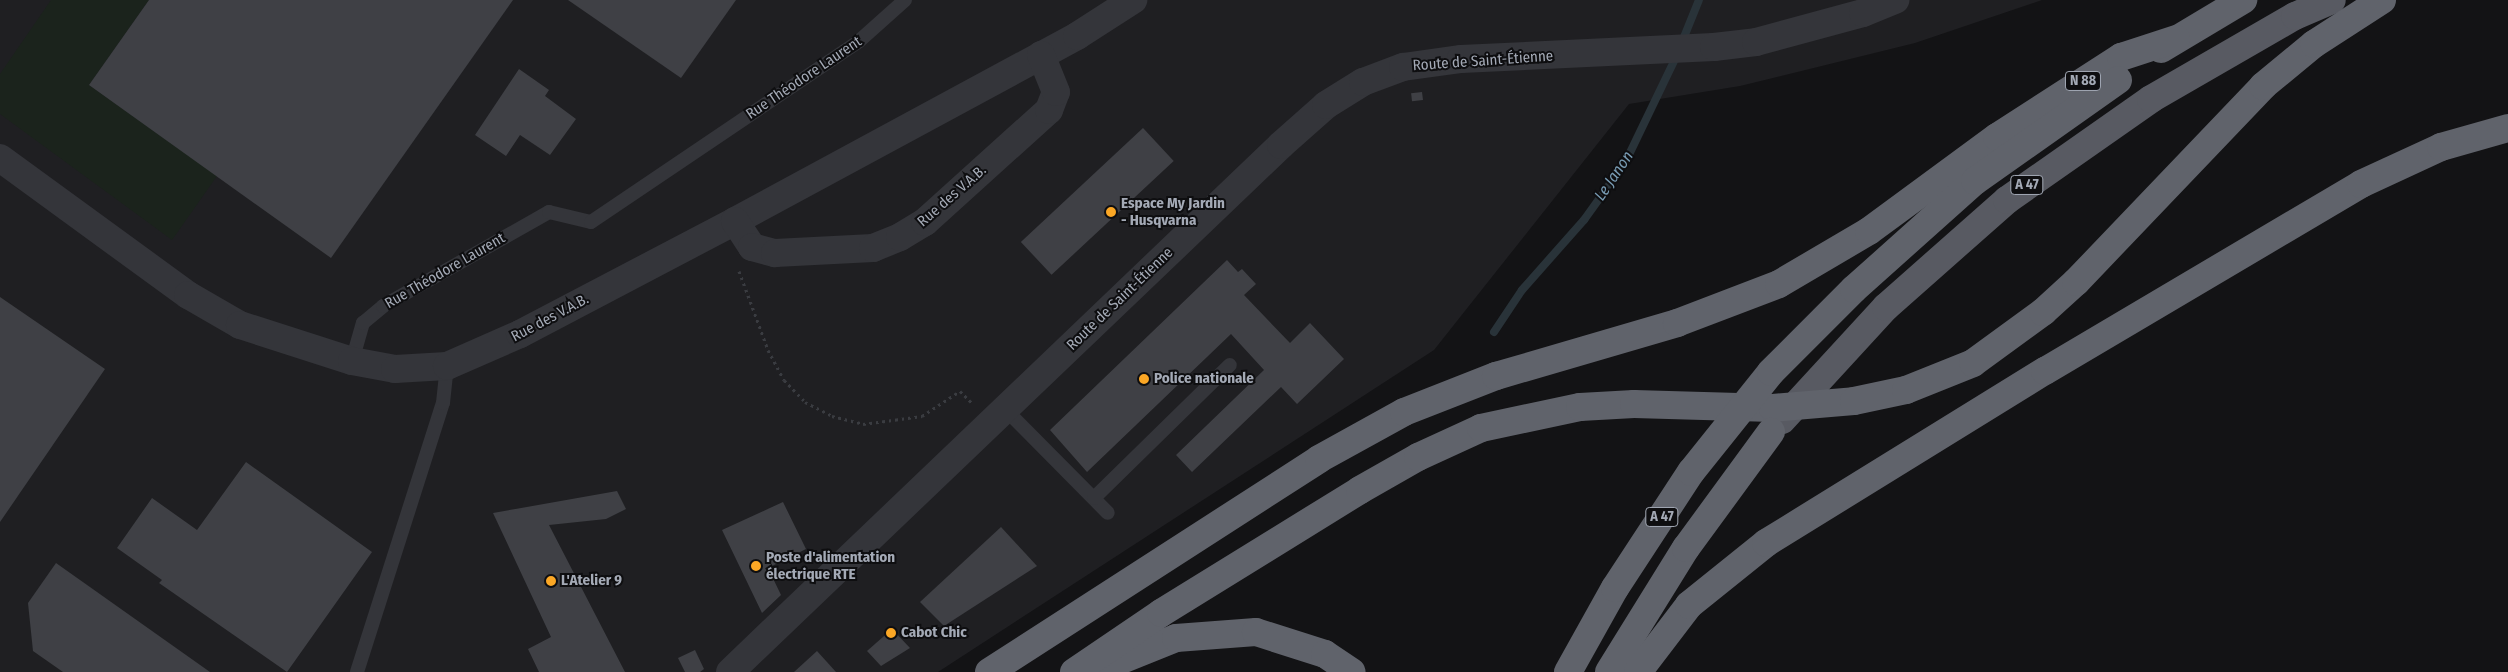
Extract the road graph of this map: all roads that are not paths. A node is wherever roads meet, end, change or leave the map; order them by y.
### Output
1 (905, 0) edge
2 (1133, 0) edge
3 (1895, 0) edge
4 (2243, 0) edge
5 (2332, 0) edge
6 (2382, 0) edge
7 (2176, 39) junction
8 (1041, 54) junction
9 (2508, 128) edge
10 (0, 158) edge
11 (735, 221) junction
12 (352, 361) junction
13 (1230, 365) dead end
14 (446, 366) junction
15 (992, 410) junction
16 (1094, 498) junction
17 (1108, 512) dead end
18 (357, 672) edge
19 (730, 672) edge
20 (989, 672) edge
21 (1074, 672) edge
22 (1091, 672) edge
23 (1352, 672) edge
24 (1568, 672) edge
25 (1609, 672) edge
26 (1638, 672) edge

1 - 12 lane, Rue Théodore Laurent
2 - 8 street, Rue des V.A.B.
3 - 15 street, Route de Saint-Étienne
4 - 7 highway, N 88
5 - 25 highway, A 47
6 - 21 highway
7 - 20 highway, N 88
7 - 24 highway, A 47
8 - 11 street, Rue des V.A.B.
8 - 11 street, Rue des V.A.B.
9 - 26 highway
10 - 12 street
11 - 14 street, Rue des V.A.B.
12 - 14 street, Rue des V.A.B.
13 - 16 lane
14 - 18 lane
15 - 16 lane
15 - 19 street, Route de Saint-Étienne
16 - 17 lane
22 - 23 highway

